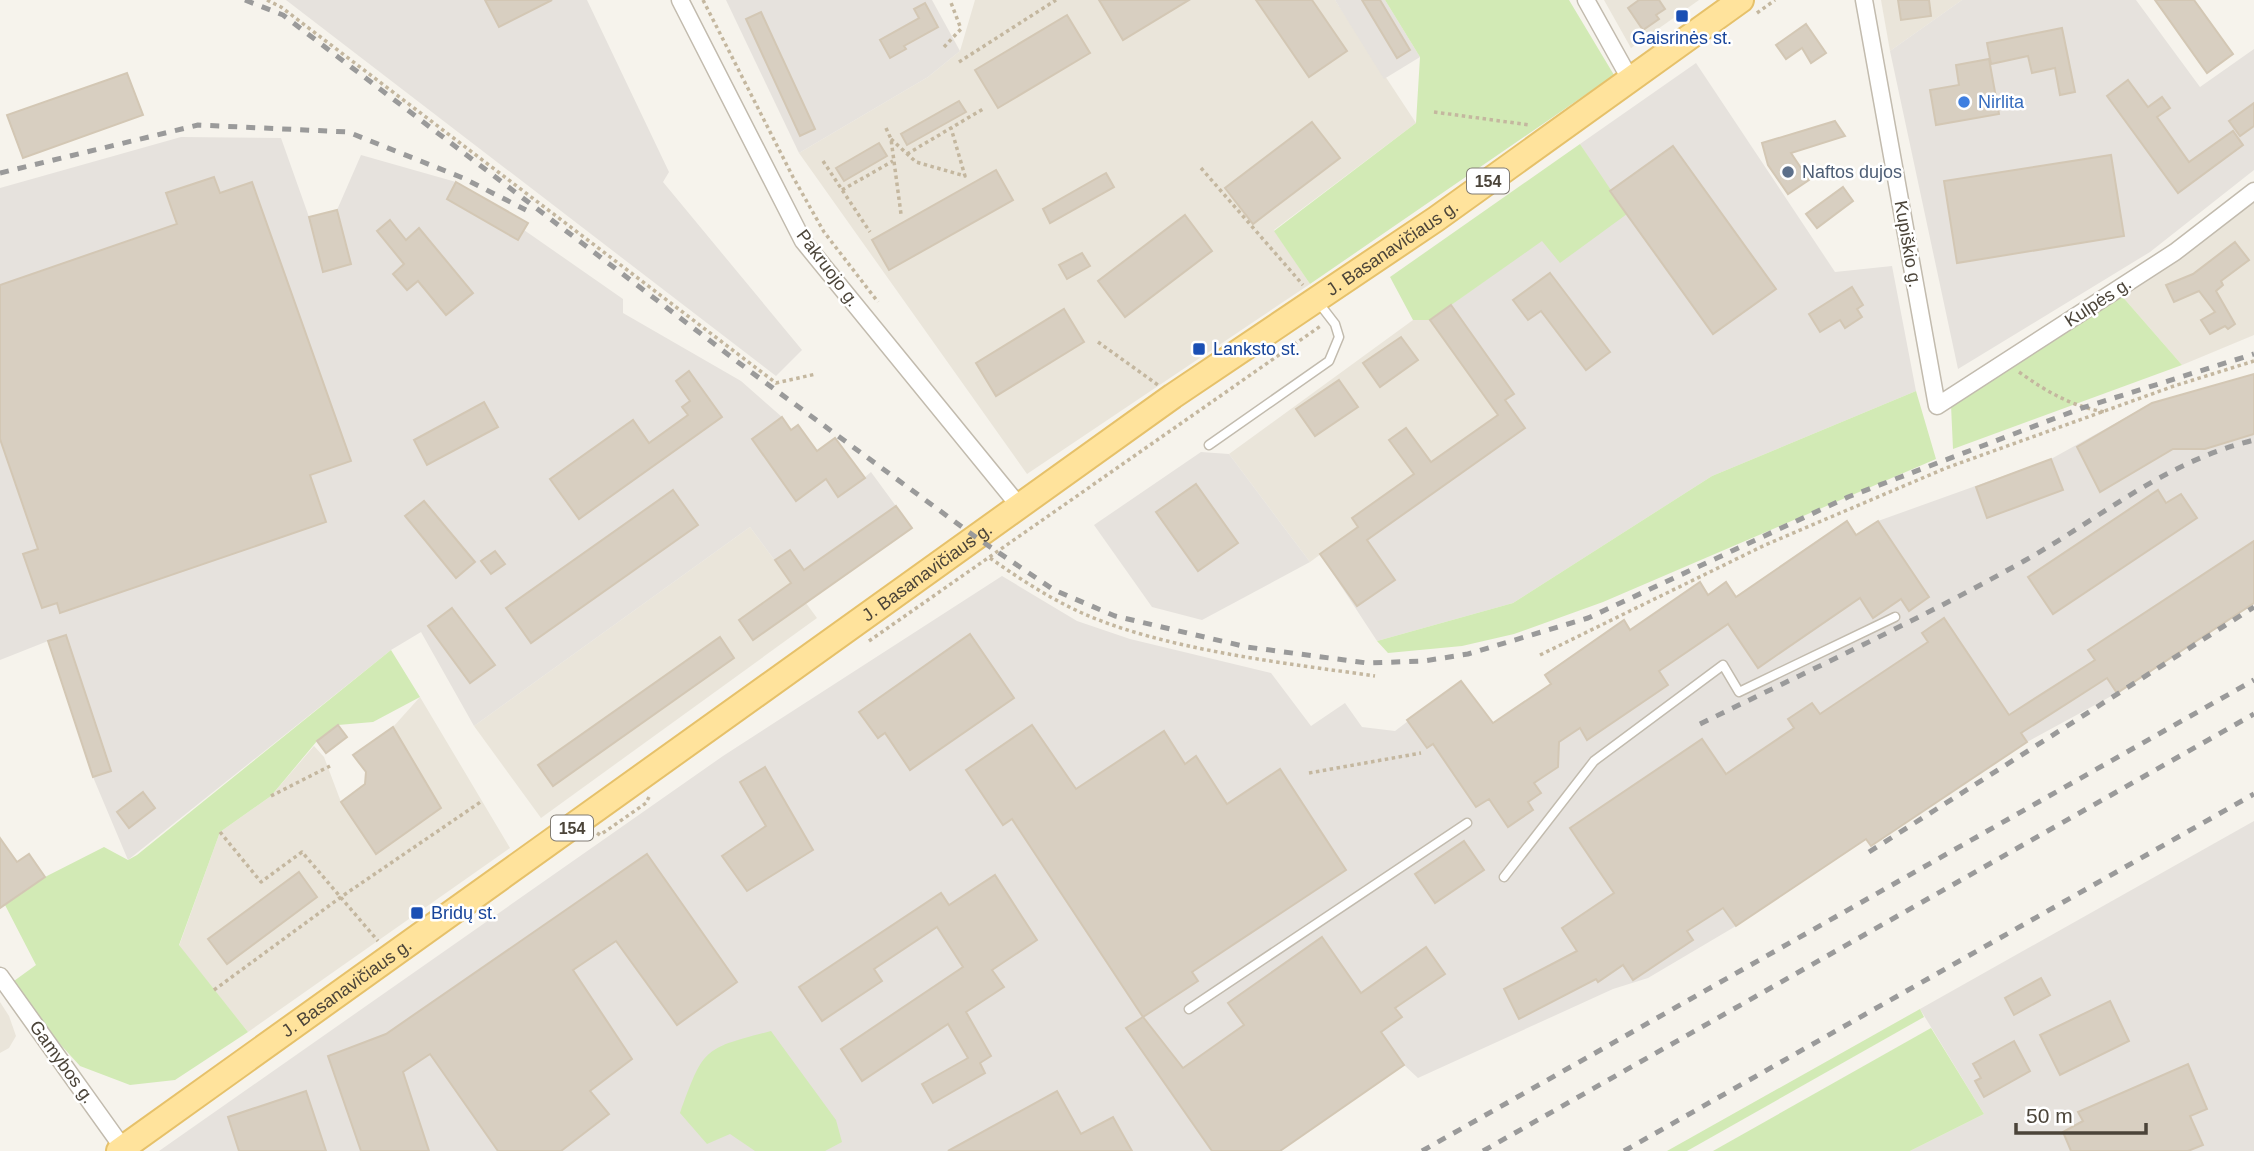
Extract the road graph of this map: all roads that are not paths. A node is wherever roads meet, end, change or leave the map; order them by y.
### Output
1 (680, 0) edge
2 (1586, 0) edge
3 (1864, 0) edge
4 (1747, 8) edge
5 (1630, 79) junction
6 (2254, 191) edge
7 (1324, 310) junction
8 (1937, 406) joint
9 (1209, 445) dead end
10 (1020, 507) junction
11 (1895, 617) dead end
12 (1467, 823) dead end
13 (1504, 877) dead end
14 (0, 976) edge
15 (1189, 1009) dead end
16 (121, 1150) edge

1 - 10 street, Pakruojo g.
2 - 5 street
3 - 8 street, Kupiškio g.
4 - 5 main road, J. Basanavičiaus g. / 154
5 - 7 main road, J. Basanavičiaus g. / 154
6 - 8 street, Kulpės g.
7 - 9 lane
7 - 10 main road, J. Basanavičiaus g. / 154
10 - 16 main road, J. Basanavičiaus g. / 154
11 - 13 lane
12 - 15 lane
14 - 16 street, Gamybos g.

